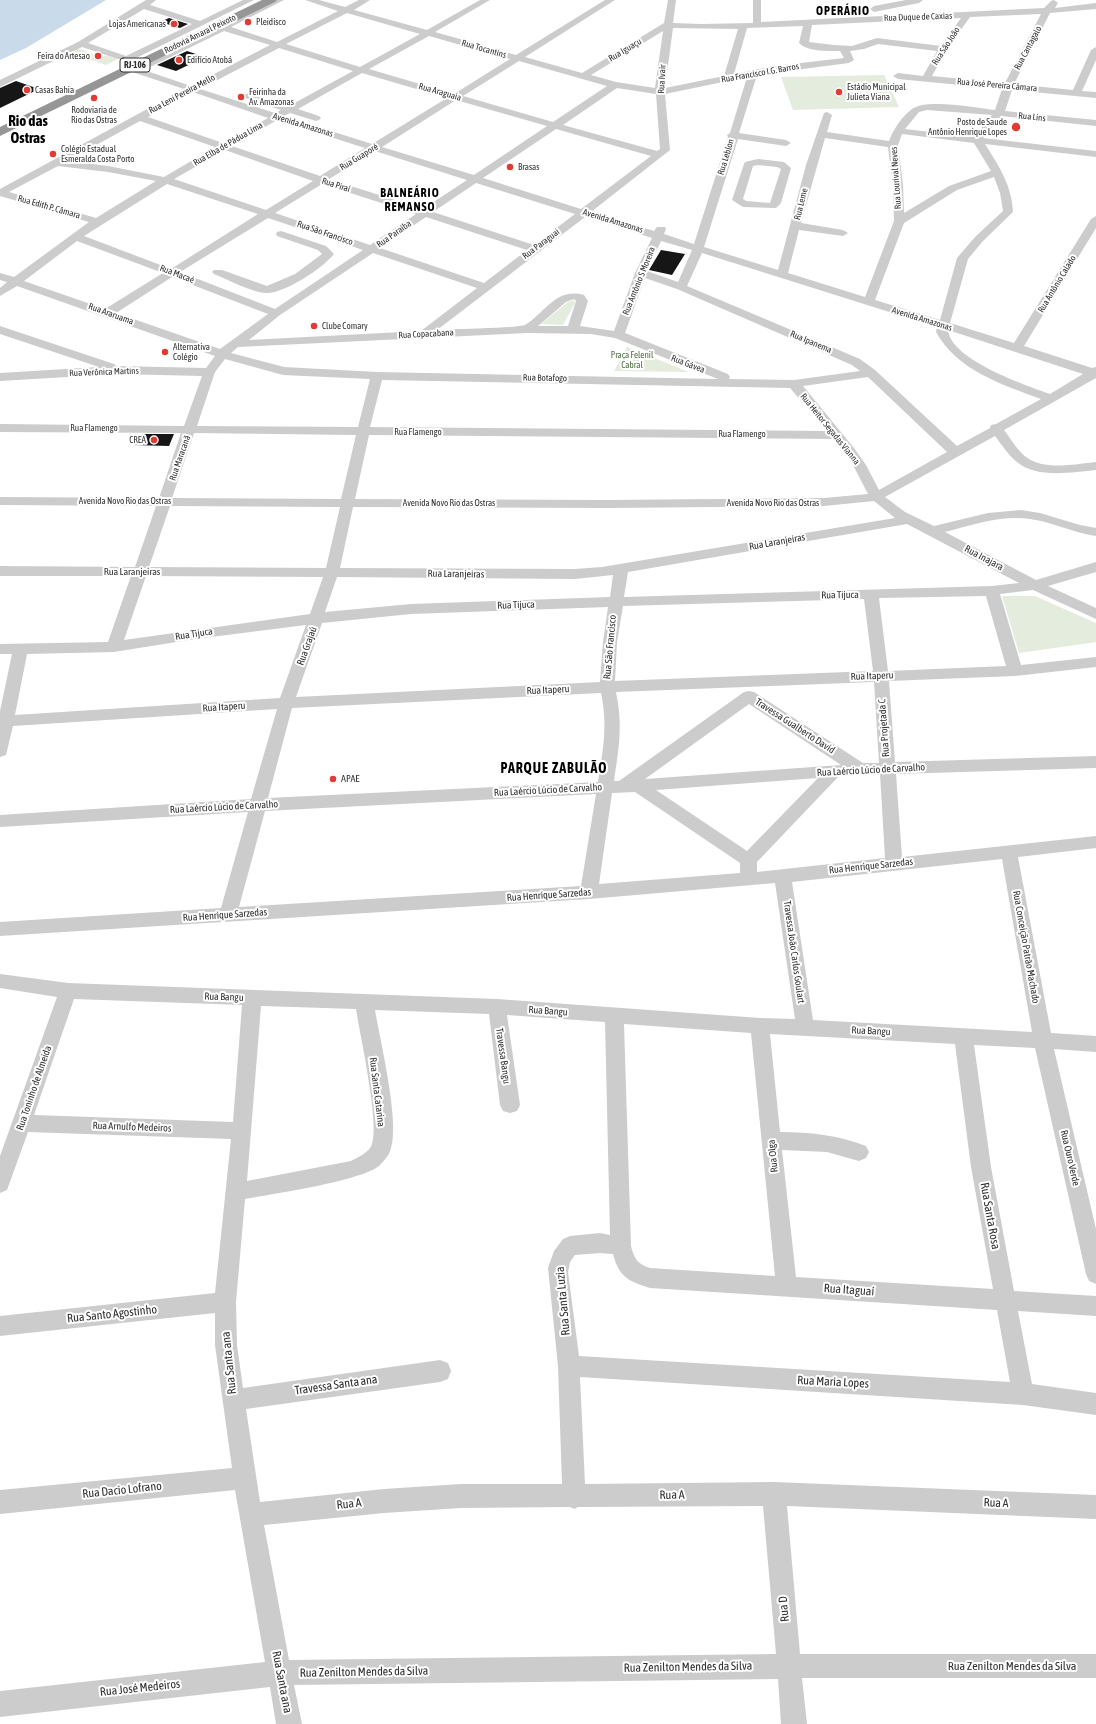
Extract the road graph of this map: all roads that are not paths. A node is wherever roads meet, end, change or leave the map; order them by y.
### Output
1 (152, 0) edge
2 (250, 0) edge
3 (262, 0) edge
4 (271, 0) edge
5 (280, 0) edge
6 (309, 0) edge
7 (366, 0) edge
8 (486, 0) edge
9 (611, 0) edge
10 (672, 0) edge
11 (757, 0) edge
12 (867, 0) edge
13 (919, 0) edge
14 (1057, 0) edge
15 (143, 6) junction
16 (1096, 6) edge
17 (874, 9) junction
18 (346, 10) junction
19 (1047, 11) junction
20 (968, 14) junction
21 (808, 22) junction
22 (201, 24) junction
23 (667, 25) junction
24 (757, 25) junction
25 (743, 26) junction
26 (223, 28) junction
27 (879, 29) junction
28 (428, 33) junction
29 (81, 44) junction
30 (278, 45) junction
31 (844, 49) junction
32 (943, 49) junction
33 (1096, 50) edge
34 (515, 58) junction
35 (146, 63) junction
36 (128, 64) junction
37 (361, 70) junction
38 (753, 74) junction
39 (583, 76) junction
40 (898, 76) dead end
41 (728, 79) junction
42 (926, 79) junction
43 (205, 82) junction
44 (0, 84) edge
45 (615, 85) junction
46 (1008, 86) junction
47 (191, 89) junction
48 (661, 92) junction
49 (1076, 93) junction
50 (1096, 95) edge
51 (454, 96) junction
52 (921, 108) joint
53 (291, 109) junction
54 (999, 113) junction
55 (827, 115) dead end
56 (138, 117) junction
57 (276, 117) junction
58 (328, 121) dead end
59 (1096, 123) edge
60 (555, 126) junction
61 (0, 130) edge
62 (898, 131) junction
63 (364, 133) dead end
64 (820, 134) junction
65 (732, 135) junction
66 (977, 139) junction
67 (386, 140) junction
68 (786, 143) dead end
69 (893, 145) junction
70 (223, 146) junction
71 (375, 147) junction
72 (1096, 154) edge
73 (658, 155) junction
74 (58, 163) junction
75 (485, 172) junction
76 (997, 172) junction
77 (475, 178) junction
78 (719, 179) junction
79 (166, 180) junction
80 (321, 180) junction
81 (744, 181) junction
82 (0, 193) edge
83 (588, 209) junction
84 (265, 213) junction
85 (424, 214) junction
86 (1096, 220) edge
87 (899, 221) junction
88 (99, 222) junction
89 (796, 226) junction
90 (659, 232) junction
91 (843, 233) dead end
92 (281, 234) dead end
93 (78, 237) junction
94 (700, 245) junction
95 (373, 249) junction
96 (535, 249) junction
97 (304, 271) junction
98 (172, 272) junction
99 (218, 272) dead end
100 (783, 272) junction
101 (641, 273) junction
102 (0, 276) edge
103 (327, 279) junction
104 (16, 281) junction
105 (485, 287) junction
106 (681, 287) junction
107 (0, 293) edge
108 (871, 299) junction
109 (107, 313) junction
110 (276, 314) junction
111 (945, 322) junction
112 (527, 329) junction
113 (573, 329) junction
114 (0, 330) edge
115 (424, 334) junction
116 (618, 335) junction
117 (233, 344) junction
118 (1019, 345) junction
119 (222, 354) junction
120 (118, 370) junction
121 (1096, 371) edge
122 (209, 372) junction
123 (871, 373) junction
124 (378, 376) junction
125 (0, 377) edge
126 (736, 382) junction
127 (794, 384) junction
128 (1051, 399) junction
129 (0, 428) edge
130 (996, 428) junction
131 (190, 429) junction
132 (363, 431) junction
133 (836, 435) junction
134 (955, 452) junction
135 (1096, 466) edge
136 (0, 490) edge
137 (874, 494) junction
138 (167, 496) junction
139 (349, 497) junction
140 (0, 501) edge
141 (908, 520) junction
142 (932, 531) junction
143 (1096, 532) edge
144 (1096, 566) edge
145 (621, 569) junction
146 (0, 571) edge
147 (141, 572) junction
148 (332, 572) junction
149 (1034, 585) junction
150 (992, 592) junction
151 (871, 594) junction
152 (615, 602) junction
153 (1096, 614) edge
154 (317, 619) junction
155 (114, 647) junction
156 (0, 649) edge
157 (20, 649) junction
158 (1096, 662) edge
159 (1015, 671) junction
160 (881, 676) junction
161 (750, 680) junction
162 (607, 687) junction
163 (749, 696) junction
164 (286, 703) junction
165 (3, 721) edge
166 (0, 751) edge
167 (1096, 762) edge
168 (887, 768) junction
169 (860, 769) junction
170 (835, 771) junction
171 (631, 785) junction
172 (605, 788) junction
173 (258, 805) junction
174 (0, 821) edge
175 (1096, 842) edge
176 (1009, 852) junction
177 (748, 860) junction
178 (894, 863) junction
179 (783, 876) junction
180 (749, 879) junction
181 (589, 892) junction
182 (228, 915) junction
183 (0, 929) edge
184 (0, 981) edge
185 (68, 992) junction
186 (252, 998) junction
187 (364, 1002) junction
188 (497, 1007) junction
189 (614, 1016) junction
190 (760, 1026) junction
191 (805, 1027) junction
192 (963, 1036) junction
193 (1043, 1041) junction
194 (1096, 1044) edge
195 (510, 1105) dead end
196 (22, 1123) junction
197 (242, 1131) junction
198 (772, 1141) junction
199 (859, 1152) dead end
200 (0, 1184) edge
201 (236, 1192) junction
202 (621, 1246) junction
203 (1096, 1274) edge
204 (786, 1286) junction
205 (1004, 1301) junction
206 (225, 1302) junction
207 (1096, 1306) edge
208 (0, 1326) edge
209 (569, 1366) junction
210 (440, 1371) dead end
211 (1023, 1394) junction
212 (233, 1400) junction
213 (1096, 1404) edge
214 (244, 1478) junction
215 (774, 1494) junction
216 (574, 1497) junction
217 (0, 1502) edge
218 (1096, 1507) edge
219 (250, 1515) junction
220 (789, 1666) junction
221 (1096, 1666) edge
222 (280, 1673) junction
223 (0, 1704) edge
224 (290, 1724) edge
225 (794, 1724) edge

1 - 15 street
2 - 22 street
3 - 61 highway, Rodovia Amaral Peixoto / RJ-106
4 - 35 highway, Rodovia Amaral Peixoto / RJ-106
5 - 26 street
6 - 18 street, Rua Tocantins
7 - 18 street, Rua Leni Pereira Mello
8 - 28 street, Rua Elba de Pádua Lima
9 - 34 street, Rua Guaporé
10 - 23 street, Rua Ivair
11 - 24 street
12 - 17 street
13 - 17 street
14 - 19 street, Rua Cantagalo
15 - 22 street
15 - 29 street
16 - 19 street, Rua Duque de Caxias
17 - 27 street
18 - 28 street, Rua Tocantins
18 - 30 street, Rua Leni Pereira Mello
19 - 20 street, Rua Duque de Caxias
19 - 46 street, Rua Cantagalo
20 - 27 street, Rua Duque de Caxias
20 - 32 street, Rua São João
21 - 24 street, Rua Duque de Caxias
21 - 27 street, Rua Duque de Caxias
21 - 31 street
22 - 36 street
23 - 25 street, Rua Duque de Caxias
23 - 39 street, Rua Iguaçu
23 - 48 street, Rua Ivair
24 - 25 street, Rua Duque de Caxias
25 - 41 street
26 - 30 street, Rua Araguaia
26 - 35 street
27 - 31 street
27 - 32 street
28 - 34 street, Rua Tocantins
28 - 37 street, Rua Elba de Pádua Lima
29 - 36 street, Avenida Amazonas
29 - 44 street
30 - 37 street, Rua Araguaia
30 - 43 street, Rua Leni Pereira Mello
31 - 38 street, Rua Francisco I.G. Barros
32 - 42 street, Rua São João
33 - 49 street
34 - 39 street, Rua Tocantins
34 - 51 street, Rua Guaporé
35 - 36 highway, Rodovia Amaral Peixoto / RJ-106
35 - 43 street, Avenida Amazonas
36 - 47 street, Avenida Amazonas
36 - 61 highway, Rodovia Amaral Peixoto / RJ-106
37 - 51 street, Rua Araguaia
37 - 53 street, Rua Elba de Pádua Lima
38 - 41 street, Rua Francisco I.G. Barros
38 - 65 street, Rua Leblon
39 - 45 street, Rua Tocantins
40 - 42 street, Rua José Pereira Câmara
41 - 48 street, Rua Francisco I.G. Barros
42 - 46 street, Rua José Pereira Câmara
43 - 47 street, Rua Leni Pereira Mello
43 - 53 street, Avenida Amazonas
45 - 48 street, Rua Tocantins
45 - 60 street, Rua Paraíba
46 - 49 street, Rua José Pereira Câmara
46 - 54 street, Rua Cantagalo
47 - 56 street, Rua Leni Pereira Mello
47 - 57 street, Avenida Amazonas
48 - 73 street, Rua Ivair
49 - 50 street, Rua José Pereira Câmara
51 - 60 street, Rua Araguaia
51 - 67 street, Rua Guaporé
52 - 54 street, Rua Lins
52 - 62 street, Rua Lourival Neves
53 - 57 street, Rua Elba de Pádua Lima
53 - 58 street, Avenida Amazonas
54 - 59 street, Rua Lins
54 - 66 street, Rua Cantagalo
55 - 64 street, Rua Leme
56 - 70 street, Rua Piraí
56 - 74 street, Rua Leni Pereira Mello
57 - 70 street, Rua Elba de Pádua Lima
57 - 71 street, Avenida Amazonas
60 - 73 street, Rua Araguaia
60 - 75 street, Rua Paraíba
62 - 66 street
62 - 69 street, Rua Lourival Neves
63 - 67 street, Avenida Amazonas
64 - 69 street
64 - 89 street, Rua Leme
65 - 68 street
65 - 78 street, Rua Leblon
66 - 72 street
66 - 76 street
67 - 71 street, Rua Guaporé
67 - 75 street, Avenida Amazonas
69 - 87 street, Rua Lourival Neves
70 - 79 street, Rua Elba de Pádua Lima
70 - 80 street, Rua Piraí
71 - 77 street, Avenida Amazonas
71 - 80 street, Rua Guaporé
73 - 83 street, Rua Paraguai
74 - 79 street, Rua São Francisco
74 - 82 street, Rua Leni Pereira Mello
75 - 77 street, Rua Paraíba
75 - 83 street, Avenida Amazonas
76 - 87 street
76 - 111 street
77 - 83 street, Avenida Amazonas
77 - 85 street, Rua Paraíba
78 - 81 street
78 - 94 street, Rua Leblon
79 - 84 street, Rua São Francisco
79 - 88 street, Rua Elba de Pádua Lima
80 - 84 street, Rua Guaporé
80 - 85 street, Rua Piraí
81 - 81 street
82 - 88 street, Rua Edith P. Câmara
83 - 90 street, Avenida Amazonas
83 - 96 street, Rua Paraguai
84 - 95 street, Rua São Francisco
84 - 98 street, Rua Guaporé
85 - 95 street, Rua Paraíba
85 - 96 street, Rua Piraí
86 - 118 street, Rua Antônio Calado
87 - 108 street, Rua Lourival Neves
88 - 93 street, Rua Elba de Pádua Lima
89 - 91 street
89 - 100 street, Rua Leme
90 - 94 street, Avenida Amazonas
90 - 101 street, Rua Antônio S Moreira
92 - 97 street
93 - 98 street, Rua Macaé
93 - 104 street, Rua Elba de Pádua Lima
94 - 100 street, Avenida Amazonas
94 - 106 street, Rua Leblon
95 - 103 street, Rua Paraíba
95 - 105 street, Rua São Francisco
96 - 105 street, Rua Paraguai
97 - 99 street
97 - 103 street
98 - 109 street, Rua Guaporé
98 - 110 street, Rua Macaé
100 - 108 street, Avenida Amazonas
101 - 106 street, Rua Ipanema
101 - 116 street, Rua Antônio S Moreira
102 - 104 street, Rua Araruama
103 - 110 street, Rua Paraíba
104 - 107 street, Rua Elba de Pádua Lima
104 - 109 street, Rua Araruama
105 - 115 street, Rua Paraguai
106 - 123 street, Rua Ipanema
108 - 111 street, Avenida Amazonas
109 - 119 street, Rua Araruama
110 - 117 street, Rua Paraíba
111 - 118 street, Avenida Amazonas
111 - 128 street
112 - 113 street, Rua Copacabana
112 - 113 street
112 - 115 street, Rua Copacabana
113 - 116 street, Rua Copacabana
114 - 120 street
115 - 117 street, Rua Copacabana
116 - 126 street, Rua Gávea
117 - 119 street, Rua Maracanã
118 - 121 street, Avenida Amazonas
119 - 122 street, Rua Maracanã
119 - 124 street, Rua Botafogo
120 - 122 street, Rua Verônica Martins
120 - 125 street, Rua Verônica Martins
121 - 128 street, Avenida Novo Rio das Ostras
122 - 131 street, Rua Maracanã
123 - 127 street, Rua Botafogo
123 - 134 street, Rua Ipanema
124 - 126 street, Rua Botafogo
124 - 132 street, Rua Grajaú
126 - 127 street, Rua Botafogo
127 - 133 street, Rua Heitor Segadas Vianna
128 - 130 street, Avenida Novo Rio das Ostras
129 - 131 street, Rua Flamengo
130 - 134 street, Avenida Novo Rio das Ostras
130 - 135 street
131 - 132 street, Rua Flamengo
131 - 138 street, Rua Maracanã
132 - 133 street, Rua Flamengo
132 - 139 street, Rua Grajaú
133 - 137 street, Rua Heitor Segadas Vianna
134 - 137 street, Avenida Novo Rio das Ostras
136 - 138 street, Avenida Novo Rio das Ostras
137 - 139 street, Avenida Novo Rio das Ostras
137 - 141 street, Rua Inajara
138 - 139 street, Avenida Novo Rio das Ostras
138 - 140 street, Avenida Novo Rio das Ostras
138 - 147 street, Rua Maracanã
139 - 148 street, Rua Grajaú
141 - 142 street, Rua Inajara
141 - 145 street, Rua Laranjeiras
142 - 143 street
142 - 149 street, Rua Inajara
144 - 149 street, Rua Tijuca
145 - 148 street, Rua Laranjeiras
145 - 152 street, Rua São Francisco
146 - 147 street, Rua Laranjeiras
147 - 148 street, Rua Laranjeiras
147 - 155 street, Rua Maracanã
148 - 154 street, Rua Grajaú
149 - 150 street, Rua Tijuca
149 - 153 street, Rua Inajara
150 - 151 street, Rua Tijuca
150 - 159 street
151 - 152 street, Rua Tijuca
151 - 160 street, Rua Projetada C
152 - 154 street, Rua Tijuca
152 - 162 street, Rua São Francisco
154 - 155 street, Rua Tijuca
154 - 164 street, Rua Grajaú
155 - 157 street, Rua Tijuca
156 - 157 street, Rua Tijuca
157 - 165 street
158 - 159 street, Rua Itaperu
159 - 160 street, Rua Itaperu
160 - 161 street, Rua Itaperu
160 - 168 street, Rua Projetada C
161 - 162 street, Rua Itaperu
161 - 163 street
162 - 164 street, Rua Itaperu
162 - 172 street, Rua São Francisco
163 - 169 street, Travessa Gualberto David
163 - 171 street
164 - 165 street, Rua Itaperu
164 - 173 street, Rua Grajaú
165 - 166 street
167 - 168 street, Rua Laércio Lúcio de Carvalho
168 - 169 street, Rua Laércio Lúcio de Carvalho
168 - 178 street, Rua Projetada C
169 - 170 street, Rua Laércio Lúcio de Carvalho
170 - 171 street, Rua Laércio Lúcio de Carvalho
170 - 177 street
171 - 172 street, Rua Laércio Lúcio de Carvalho
171 - 177 street
172 - 173 street, Rua Laércio Lúcio de Carvalho
172 - 181 street, Rua São Francisco
173 - 174 street, Rua Laércio Lúcio de Carvalho
173 - 182 street, Rua Grajaú
175 - 176 street, Rua Henrique Sarzedas
176 - 178 street, Rua Henrique Sarzedas
176 - 193 street, Rua Conceição Patrão Machado
177 - 180 street
178 - 179 street, Rua Henrique Sarzedas
179 - 180 street, Rua Henrique Sarzedas
179 - 191 street, Travessa João Carlos Goulart
180 - 181 street, Rua Henrique Sarzedas
181 - 182 street, Rua Henrique Sarzedas
182 - 183 street, Rua Henrique Sarzedas
184 - 185 street, Rua Bangu
185 - 186 street, Rua Bangu
185 - 196 street, Rua Toninho de Almeida
186 - 187 street, Rua Bangu
186 - 197 street, Rua Santa ana
187 - 188 street, Rua Bangu
187 - 201 street, Rua Santa Catarina
188 - 189 street, Rua Bangu
188 - 195 street, Travessa Bangu
189 - 190 street, Rua Bangu
189 - 202 street
190 - 191 street, Rua Bangu
190 - 198 street, Rua Olga
191 - 192 street, Rua Bangu
192 - 193 street, Rua Bangu
192 - 205 street, Rua Santa Rosa
193 - 194 street, Rua Bangu
193 - 203 street, Rua Ouro Verde
196 - 197 street, Rua Arnulfo Medeiros
196 - 200 street, Rua Toninho de Almeida
197 - 201 street, Rua Santa ana
198 - 199 street
198 - 204 street, Rua Olga
201 - 206 street, Rua Santa ana
202 - 204 street, Rua Itaguaí
202 - 209 street, Rua Santa Luzia
204 - 205 street, Rua Itaguaí
205 - 207 street, Rua Itaguaí
205 - 211 street, Rua Santa Rosa
206 - 208 street, Rua Santo Agostinho
206 - 212 street, Rua Santa ana
209 - 211 street, Rua Maria Lopes
209 - 216 street, Rua Santa Luzia
210 - 212 street, Travessa Santa ana
211 - 213 street, Rua Maria Lopes
212 - 214 street, Rua Santa ana
214 - 217 street, Rua Dacio Lofrano
214 - 219 street, Rua Santa ana
215 - 216 street, Rua A
215 - 218 street, Rua A
215 - 220 street, Rua D
216 - 219 street, Rua A
219 - 222 street, Rua Santa ana
220 - 221 street, Rua Zenilton Mendes da Silva
220 - 222 street, Rua Zenilton Mendes da Silva
220 - 225 street, Rua D
222 - 223 street, Rua José Medeiros
222 - 224 street, Rua Santa ana

